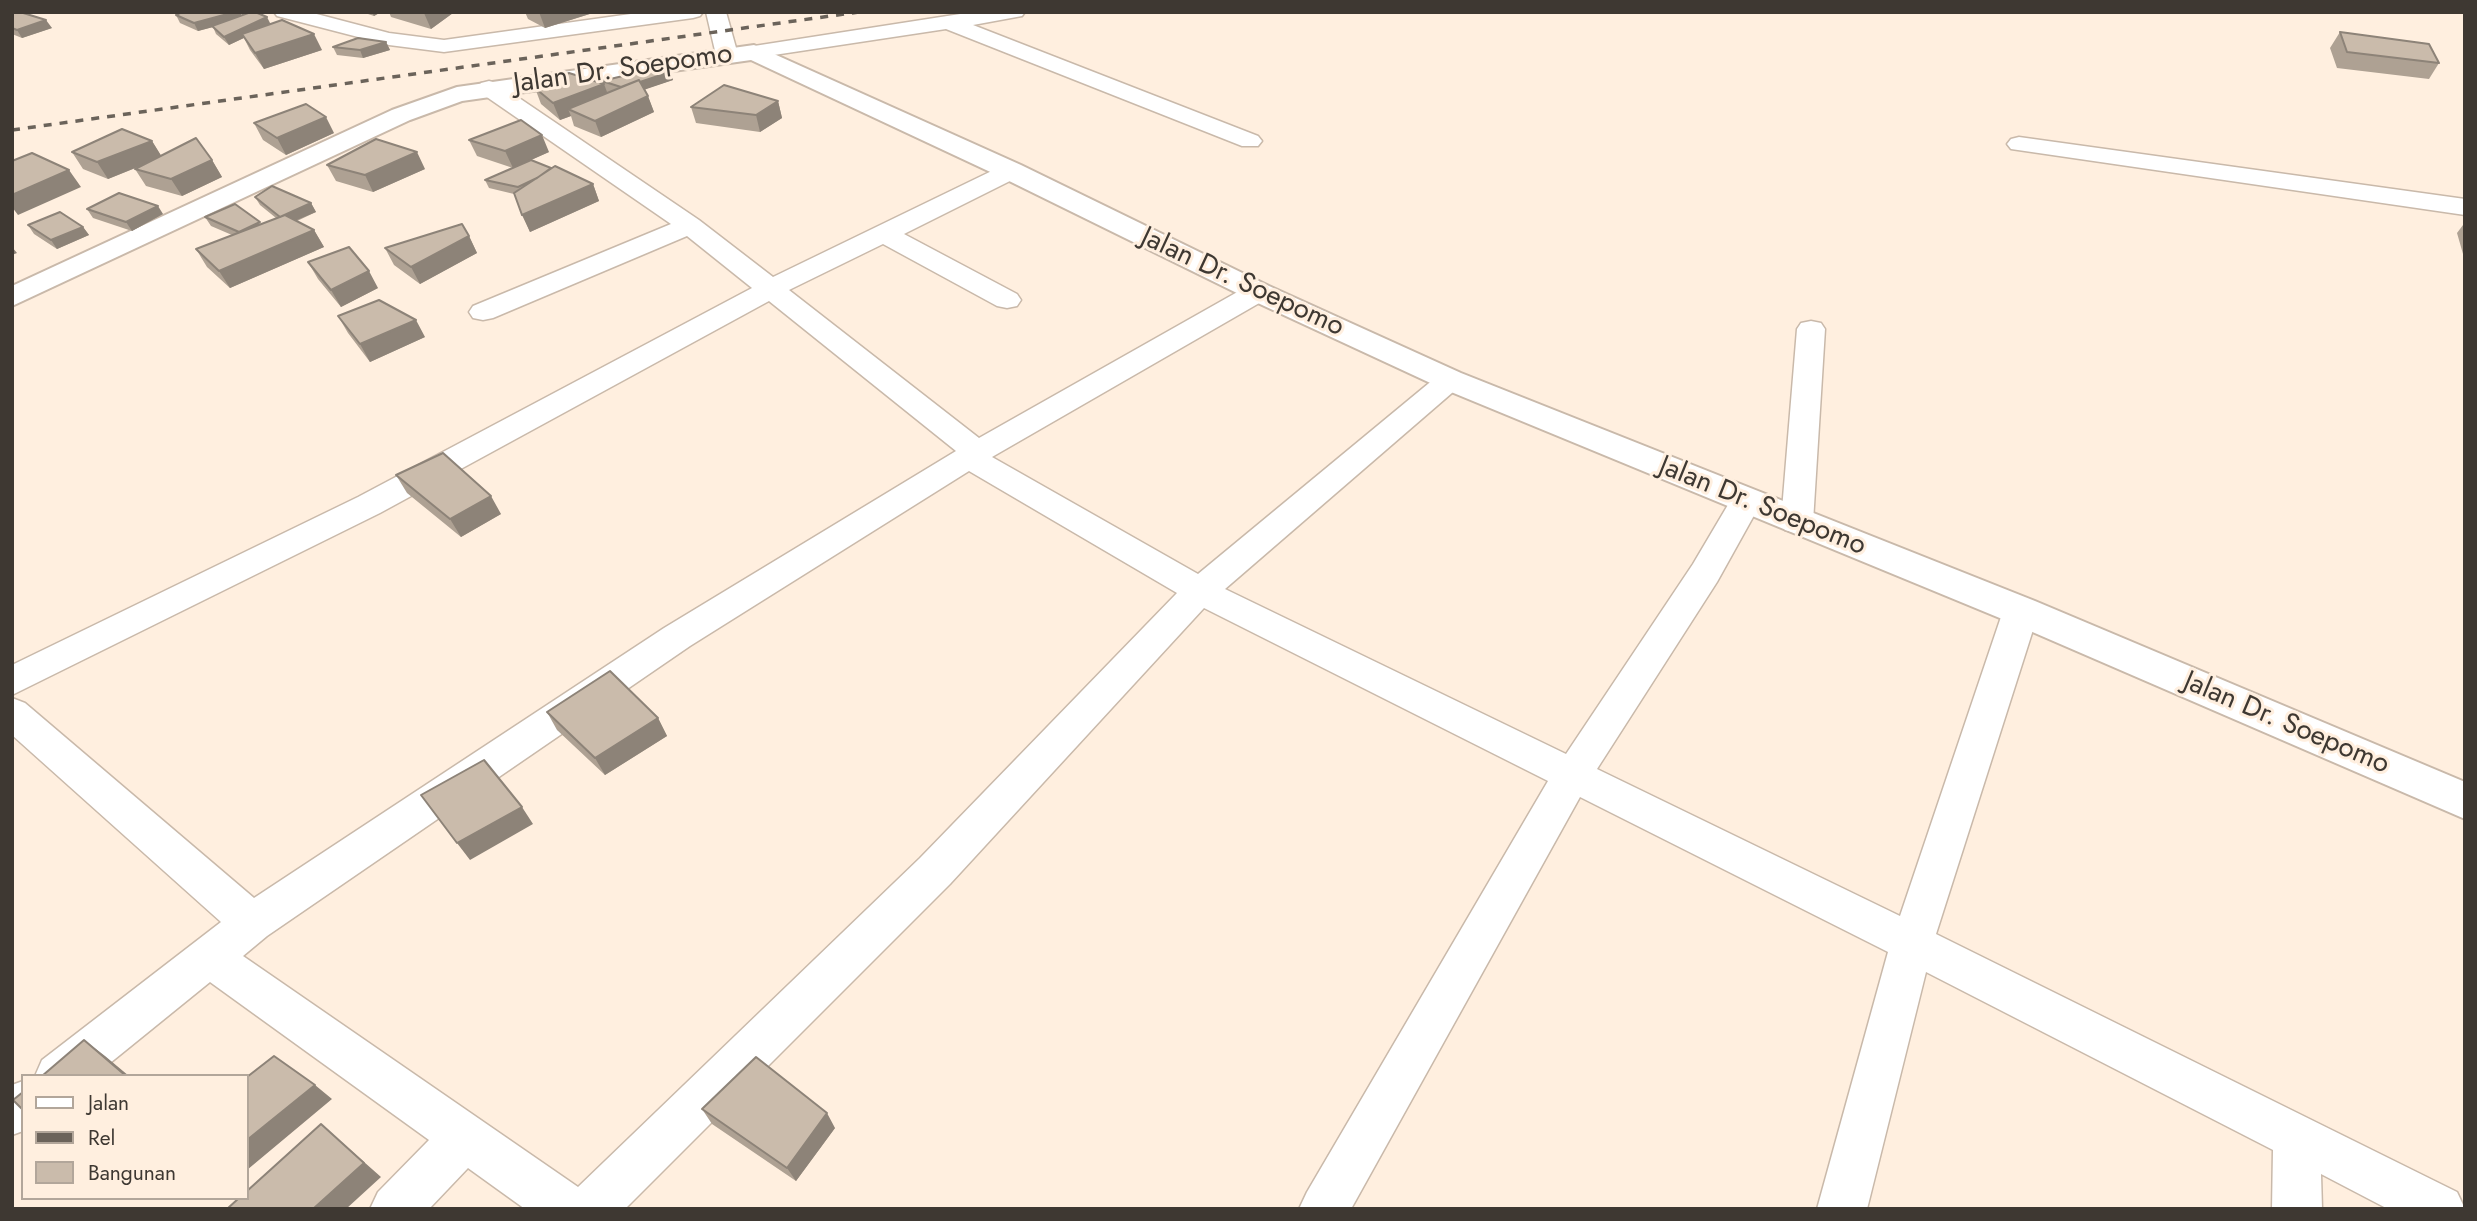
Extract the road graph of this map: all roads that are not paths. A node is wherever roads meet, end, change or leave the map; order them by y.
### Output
1 (284, 12) edge
2 (693, 12) edge
3 (716, 12) edge
4 (1016, 12) edge
5 (948, 22) junction
6 (740, 54) junction
7 (489, 88) junction
8 (1250, 141) dead end
9 (2019, 144) dead end
10 (1011, 171) junction
11 (2465, 207) edge
12 (690, 225) junction
13 (885, 234) junction
14 (772, 288) junction
15 (1258, 292) junction
16 (12, 297) edge
17 (1007, 300) dead end
18 (483, 312) dead end
19 (1811, 329) dead end
20 (1450, 380) junction
21 (972, 455) junction
22 (1746, 501) junction
23 (1797, 522) junction
24 (1200, 592) junction
25 (2021, 611) junction
26 (12, 681) edge
27 (12, 713) edge
28 (1572, 776) junction
29 (2465, 801) edge
30 (253, 923) junction
31 (1912, 943) junction
32 (210, 957) junction
33 (61, 1074) edge
34 (465, 1137) junction
35 (2297, 1138) junction
36 (394, 1209) edge
37 (567, 1209) edge
38 (590, 1209) edge
39 (1324, 1209) edge
40 (1842, 1209) edge
41 (2297, 1209) edge
42 (2440, 1209) edge

1 - 2 street
3 - 6 street
4 - 5 street
5 - 6 street
5 - 8 street
6 - 7 street, Jalan Dr. Soepomo
6 - 10 street, Jalan Dr. Soepomo
7 - 12 street
7 - 16 street, Jalan Dr. Soepomo
9 - 11 street
10 - 13 street
10 - 15 street, Jalan Dr. Soepomo
12 - 14 street
12 - 18 street
13 - 14 street
13 - 17 street
14 - 21 street
14 - 26 street
15 - 20 street, Jalan Dr. Soepomo
15 - 21 street
19 - 23 street
20 - 22 street, Jalan Dr. Soepomo
20 - 24 street
21 - 24 street
21 - 30 street
22 - 23 street, Jalan Dr. Soepomo
22 - 28 street
23 - 25 street, Jalan Dr. Soepomo
24 - 28 street
24 - 38 street
25 - 29 street, Jalan Dr. Soepomo
25 - 31 street
27 - 30 street
28 - 31 street
28 - 39 street
30 - 32 street
31 - 35 street
31 - 40 street
32 - 33 street
32 - 34 street
34 - 36 street
34 - 37 street
35 - 41 street
35 - 42 street

